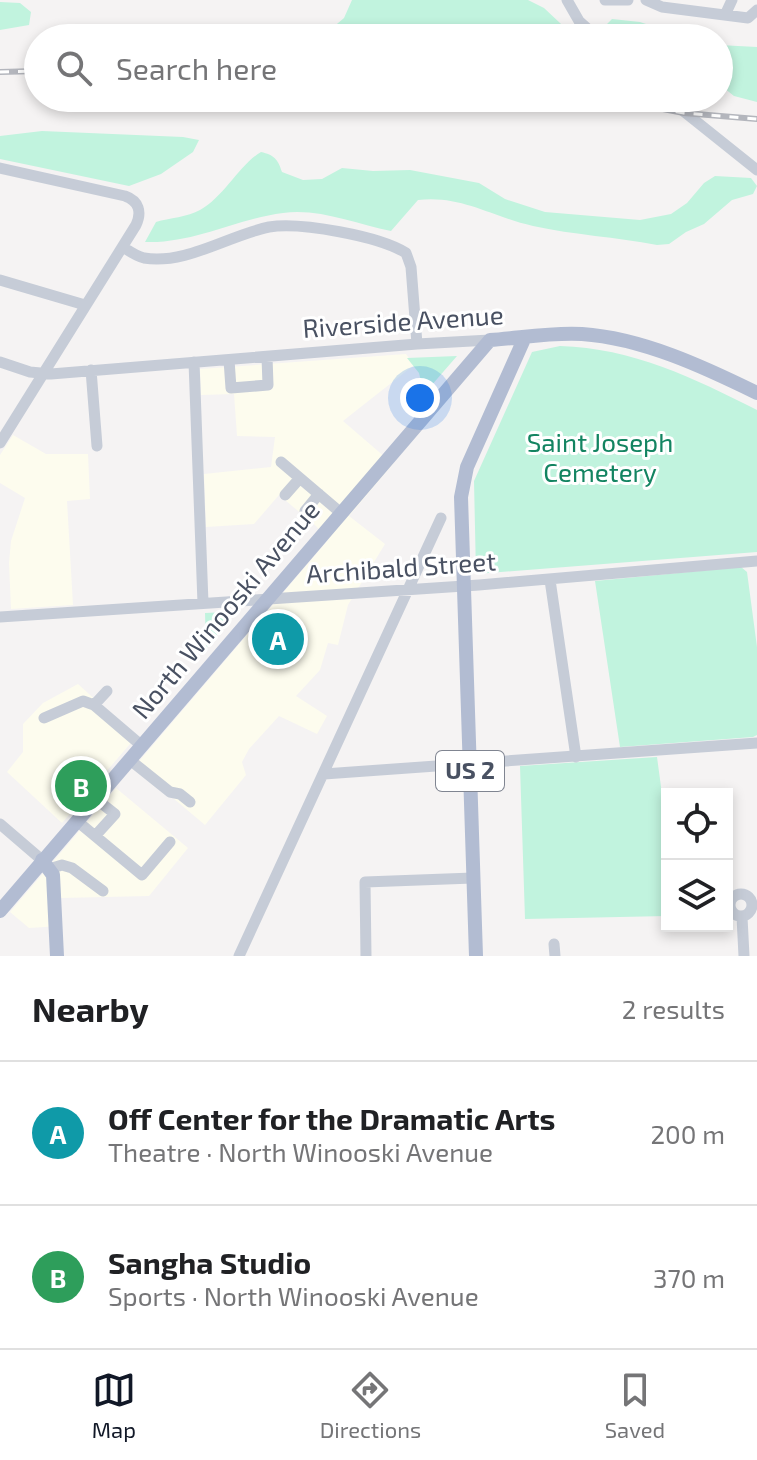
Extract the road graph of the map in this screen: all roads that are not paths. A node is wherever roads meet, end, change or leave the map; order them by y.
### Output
1 (567, 0) edge
2 (605, 0) edge
3 (628, 0) edge
4 (646, 0) edge
5 (732, 0) edge
6 (757, 10) edge
7 (725, 15) junction
8 (582, 24) edge
9 (684, 112) edge
10 (0, 168) edge
11 (757, 170) edge
12 (123, 247) junction
13 (0, 280) edge
14 (85, 305) junction
15 (525, 337) junction
16 (490, 340) junction
17 (417, 344) junction
18 (267, 357) junction
19 (229, 360) junction
20 (0, 362) edge
21 (194, 362) junction
22 (91, 370) junction
23 (42, 374) junction
24 (757, 393) edge
25 (0, 443) edge
26 (97, 446) dead end
27 (281, 462) dead end
28 (300, 478) junction
29 (319, 494) junction
30 (285, 495) dead end
31 (305, 511) dead end
32 (341, 513) junction
33 (441, 518) dead end
34 (757, 561) edge
35 (550, 580) junction
36 (464, 586) junction
37 (408, 590) junction
38 (266, 599) junction
39 (203, 603) junction
40 (0, 617) edge
41 (107, 691) dead end
42 (94, 705) junction
43 (44, 718) dead end
44 (757, 743) edge
45 (142, 746) junction
46 (576, 757) junction
47 (130, 760) junction
48 (469, 764) junction
49 (324, 774) junction
50 (96, 799) junction
51 (190, 802) dead end
52 (77, 821) junction
53 (0, 824) edge
54 (95, 836) junction
55 (170, 842) dead end
56 (46, 865) junction
57 (473, 878) junction
58 (103, 891) dead end
59 (0, 911) edge
60 (742, 917) dead end
61 (57, 956) edge
62 (239, 956) edge
63 (366, 956) edge
64 (476, 956) edge
65 (744, 956) edge

1 - 8 street
2 - 3 street
4 - 7 street
5 - 7 street
6 - 7 street
9 - 11 street
10 - 12 street
12 - 14 street
12 - 17 street
13 - 14 street
14 - 23 street
15 - 16 main road, Riverside Avenue
15 - 24 main road, Riverside Avenue
15 - 36 main road, US 2
16 - 17 street, Riverside Avenue
16 - 32 main road, North Winooski Avenue
17 - 18 street, Riverside Avenue
18 - 19 street, Riverside Avenue
18 - 19 street
19 - 21 street, Riverside Avenue
20 - 23 street
21 - 22 street, Riverside Avenue
21 - 39 street
22 - 23 street, Riverside Avenue
22 - 26 street
23 - 25 street
27 - 28 street
28 - 29 street
28 - 30 street
29 - 31 street
29 - 32 street
32 - 38 main road, North Winooski Avenue
33 - 37 street
34 - 35 street, Archibald Street
35 - 36 street, Archibald Street
35 - 46 street
36 - 37 street, Archibald Street
36 - 48 main road, US 2
37 - 38 street, Archibald Street
37 - 49 street
38 - 39 street, Archibald Street
38 - 45 main road, North Winooski Avenue
39 - 40 street, Archibald Street
41 - 42 street
42 - 43 street
42 - 45 street
44 - 46 street
45 - 47 main road, North Winooski Avenue
46 - 48 street
47 - 50 main road, North Winooski Avenue
47 - 51 street
48 - 49 street
48 - 57 main road, US 2
49 - 62 street
50 - 52 main road, North Winooski Avenue
50 - 54 street
52 - 54 street
52 - 56 main road, North Winooski Avenue
53 - 56 street
54 - 55 street
56 - 58 street
56 - 59 main road, North Winooski Avenue
56 - 61 main road
57 - 63 street
57 - 64 main road, US 2
60 - 65 street

